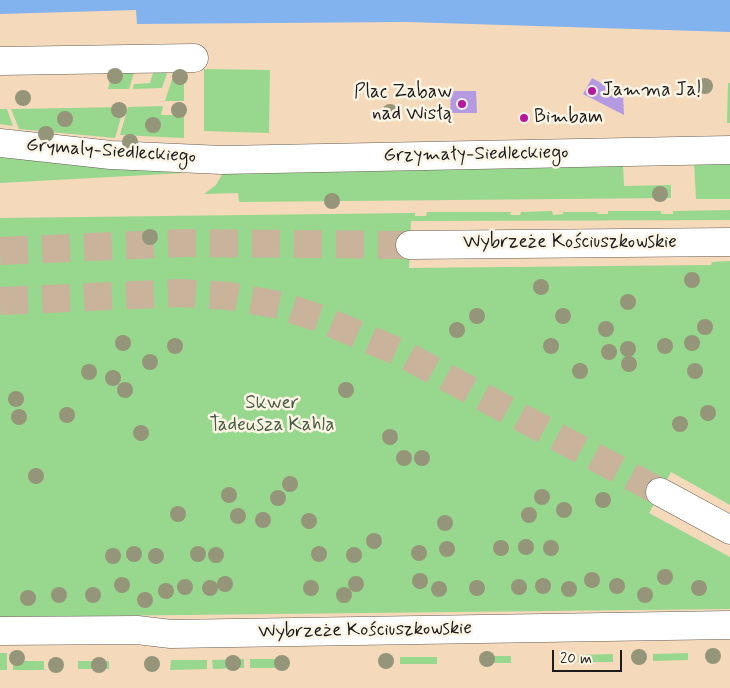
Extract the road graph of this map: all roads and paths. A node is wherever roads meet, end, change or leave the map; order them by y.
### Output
1 (194, 58) dead end
2 (0, 61) edge
3 (0, 143) edge
4 (730, 150) edge
5 (222, 160) joint
6 (730, 242) edge
7 (410, 245) tunnel mouth
8 (660, 492) tunnel mouth
9 (730, 530) edge
10 (730, 625) edge
11 (0, 631) edge

1 - 2 street
3 - 5 street, Grymaly-Siedleckiego
4 - 5 street, Grzymały-Siedleckiego
6 - 7 street, Wybrzeże Kościuszkowskie
8 - 9 street
10 - 11 street, Wybrzeże Kościuszkowskie

